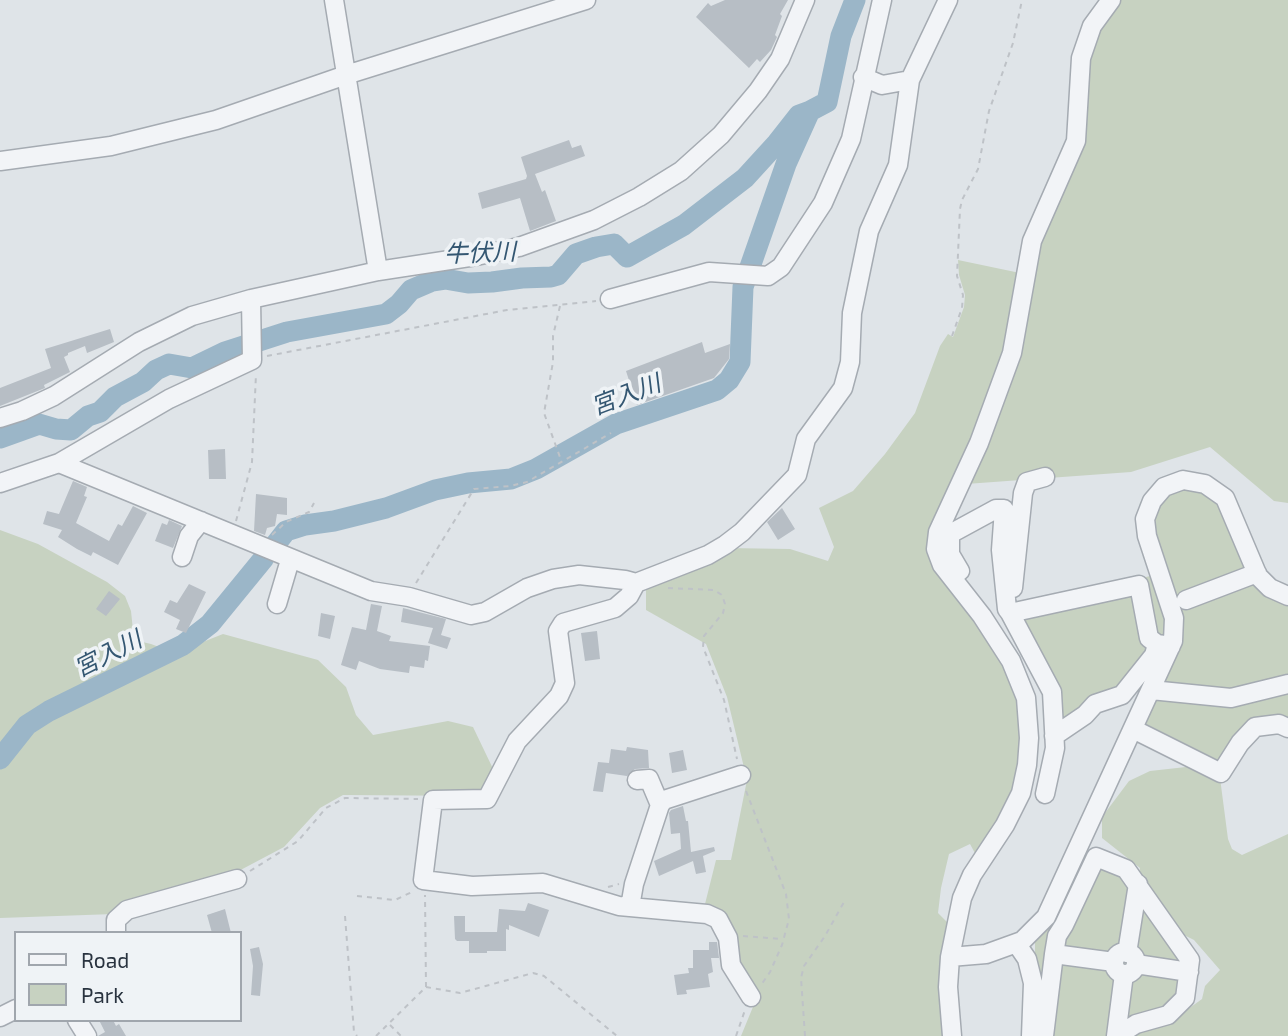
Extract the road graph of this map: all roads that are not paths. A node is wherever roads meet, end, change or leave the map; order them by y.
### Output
1 (334, 0) edge
2 (586, 0) edge
3 (805, 0) edge
4 (882, 0) edge
5 (948, 0) edge
6 (1111, 0) edge
7 (346, 75) junction
8 (863, 78) junction
9 (910, 80) junction
10 (0, 161) edge
11 (377, 271) junction
12 (251, 299) junction
13 (610, 299) road end
14 (0, 418) edge
15 (59, 463) junction
16 (1045, 477) dead end
17 (0, 483) edge
18 (201, 521) junction
19 (182, 557) dead end
20 (290, 560) junction
21 (1257, 573) junction
22 (636, 583) junction
23 (1288, 596) edge
24 (1186, 600) dead end
25 (277, 604) dead end
26 (990, 609) dead end
27 (1010, 613) junction
28 (1164, 645) junction
29 (1288, 684) edge
30 (1151, 690) junction
31 (1288, 728) edge
32 (1133, 729) junction
33 (1054, 736) junction
34 (741, 775) dead end
35 (637, 780) dead end
36 (1045, 794) dead end
37 (660, 805) junction
38 (237, 879) road end
39 (1138, 884) junction
40 (630, 907) junction
41 (116, 931) edge
42 (1016, 943) junction
43 (1054, 954) junction
44 (950, 957) junction
45 (1126, 963) junction
46 (1189, 972) junction
47 (751, 997) dead end
48 (952, 1036) edge
49 (1031, 1036) edge
50 (1044, 1036) edge
51 (1117, 1036) edge

1 - 7 street
2 - 7 street
3 - 11 street
4 - 8 street
5 - 9 street
6 - 44 street
7 - 10 street
7 - 11 street
8 - 9 street
8 - 13 street
9 - 22 street
11 - 12 street
12 - 14 street
12 - 15 street
15 - 17 street
15 - 18 street
16 - 27 street
18 - 19 street
18 - 20 street
20 - 22 street
20 - 25 street
21 - 23 street
21 - 24 street
21 - 28 street
22 - 40 street
26 - 27 street
27 - 28 street
27 - 33 street
28 - 30 street
28 - 33 street
29 - 30 street
30 - 32 street
31 - 32 street
32 - 42 street
33 - 36 street
34 - 37 street
35 - 37 street
37 - 40 street
38 - 41 street
39 - 43 street
39 - 45 street
39 - 46 street
40 - 47 street
42 - 44 street
42 - 49 street
43 - 45 street
43 - 50 street
44 - 48 street
45 - 46 street
45 - 51 street
46 - 51 street

